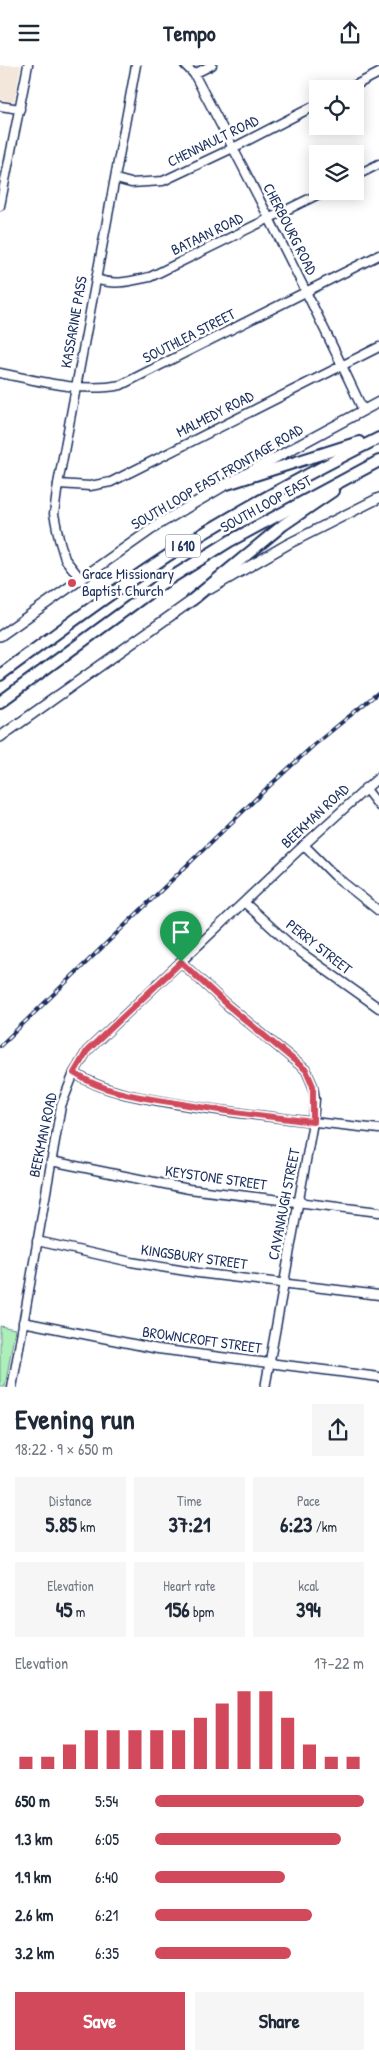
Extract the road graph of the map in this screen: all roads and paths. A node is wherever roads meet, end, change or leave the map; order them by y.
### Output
1 (28, 65) edge
2 (136, 65) edge
3 (185, 65) edge
4 (212, 65) edge
5 (379, 73) edge
6 (194, 74) junction
7 (364, 81) edge
8 (0, 106) edge
9 (20, 109) junction
10 (309, 109) edge
11 (233, 148) junction
12 (379, 164) edge
13 (364, 172) edge
14 (116, 179) junction
15 (1, 196) edge
16 (309, 199) edge
17 (0, 206) edge
18 (268, 220) junction
19 (379, 255) edge
20 (96, 279) junction
21 (306, 292) junction
22 (379, 347) edge
23 (342, 365) junction
24 (0, 373) edge
25 (76, 387) junction
26 (379, 402) edge
27 (363, 410) junction
28 (379, 437) edge
29 (379, 461) edge
30 (365, 468) junction
31 (58, 484) junction
32 (227, 484) junction
33 (379, 498) edge
34 (80, 578) junction
35 (192, 600) junction
36 (0, 636) edge
37 (0, 675) edge
38 (0, 702) edge
39 (0, 737) edge
40 (379, 777) edge
41 (365, 788) junction
42 (379, 806) edge
43 (304, 845) junction
44 (245, 903) junction
45 (379, 911) edge
46 (181, 962) junction
47 (379, 1009) edge
48 (74, 1073) junction
49 (313, 1122) junction
50 (379, 1129) edge
51 (51, 1161) junction
52 (298, 1203) junction
53 (379, 1212) edge
54 (37, 1241) junction
55 (282, 1284) junction
56 (379, 1295) edge
57 (23, 1322) junction
58 (270, 1363) junction
59 (379, 1377) edge
60 (12, 1387) edge
61 (265, 1387) edge

1 - 9 street
2 - 14 street, KASSARINE PASS
3 - 6 street, CHERBOURG ROAD
4 - 6 street
5 - 7 street
6 - 11 street, CHERBOURG ROAD
8 - 9 street
9 - 15 street
10 - 11 street, CHENNAULT ROAD
11 - 14 street, CHENNAULT ROAD
11 - 18 street, CHERBOURG ROAD
12 - 13 street
14 - 20 street, KASSARINE PASS
15 - 17 street
16 - 18 street, BATAAN ROAD
18 - 20 street, BATAAN ROAD
18 - 21 street, CHERBOURG ROAD
19 - 21 street, SOUTHLEA STREET
20 - 25 street, KASSARINE PASS
21 - 23 street, CHERBOURG ROAD
21 - 25 street, SOUTHLEA STREET
22 - 23 street, MALMEDY ROAD
23 - 27 street, CHERBOURG ROAD
23 - 31 street, MALMEDY ROAD
24 - 25 street, SOUTHLEA STREET
25 - 31 street, KASSARINE PASS
26 - 27 main road, SOUTH LOOP EAST FRONTAGE ROAD
27 - 32 main road, SOUTH LOOP EAST FRONTAGE ROAD
28 - 32 highway
28 - 37 highway, SOUTH LOOP EAST / I 610
29 - 30 highway, SOUTH LOOP EAST / I 610
30 - 35 highway
30 - 38 highway, SOUTH LOOP EAST / I 610
31 - 34 street, KASSARINE PASS
32 - 34 main road, SOUTH LOOP EAST FRONTAGE ROAD
33 - 35 main road
34 - 36 main road, SOUTH LOOP EAST FRONTAGE ROAD
35 - 39 main road
40 - 41 street, BEEKMAN ROAD
41 - 42 street
41 - 43 street, BEEKMAN ROAD
43 - 44 street, BEEKMAN ROAD
43 - 45 street
44 - 46 street, BEEKMAN ROAD
44 - 47 street, PERRY STREET
46 - 48 street, BEEKMAN ROAD
46 - 49 street, CAVANAUGH STREET
48 - 49 street
48 - 51 street, BEEKMAN ROAD
49 - 50 street
49 - 52 street, CAVANAUGH STREET
51 - 52 street, KEYSTONE STREET
51 - 54 street, BEEKMAN ROAD
52 - 53 street, KEYSTONE STREET
52 - 55 street, CAVANAUGH STREET
54 - 55 street, KINGSBURY STREET
54 - 57 street, BEEKMAN ROAD
55 - 56 street, KINGSBURY STREET
55 - 58 street, CAVANAUGH STREET
57 - 58 street, BROWNCROFT STREET
57 - 60 street, BEEKMAN ROAD
58 - 59 street, BROWNCROFT STREET
58 - 61 street, CAVANAUGH STREET

